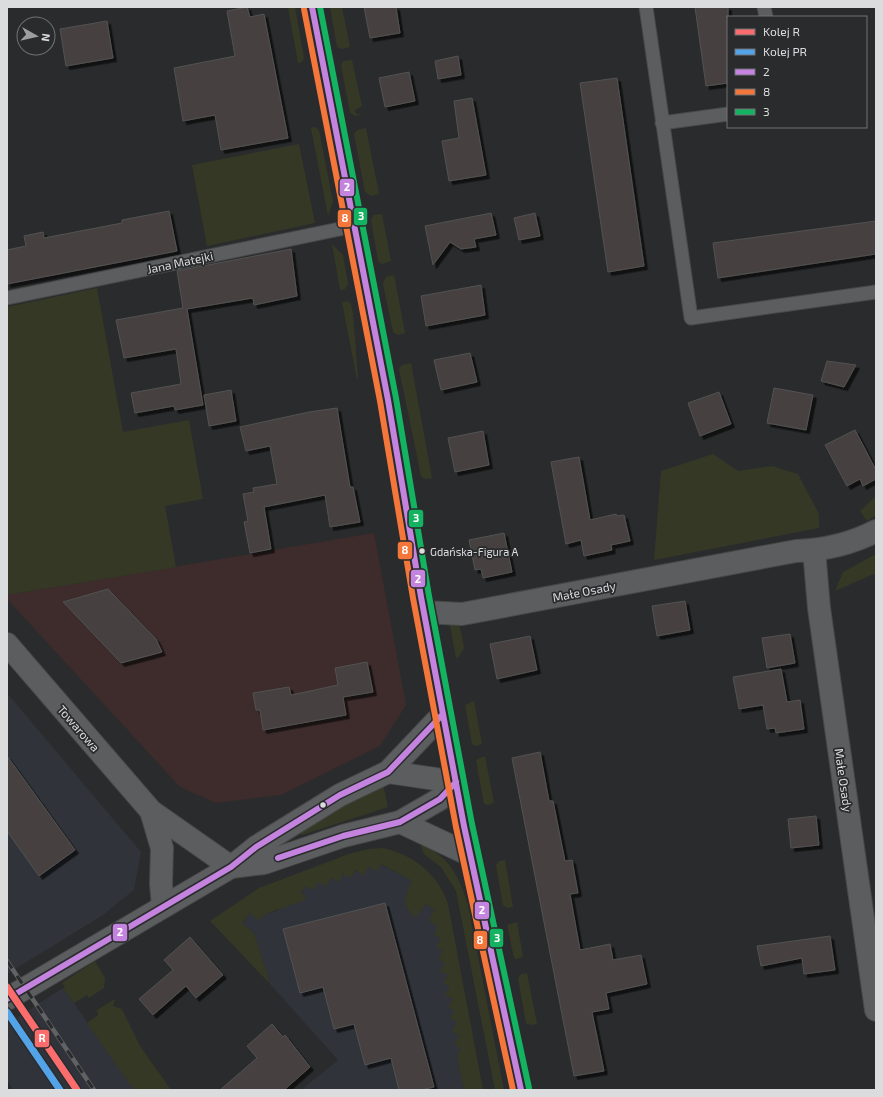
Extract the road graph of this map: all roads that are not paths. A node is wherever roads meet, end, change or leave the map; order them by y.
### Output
1 (312, 7) edge
2 (646, 7) edge
3 (727, 114) edge
4 (662, 123) junction
5 (354, 226) junction
6 (876, 292) edge
7 (7, 298) edge
8 (876, 531) edge
9 (822, 549) junction
10 (424, 612) junction
11 (7, 644) edge
12 (443, 714) junction
13 (388, 772) junction
14 (456, 782) junction
15 (151, 812) junction
16 (400, 822) junction
17 (470, 855) junction
18 (231, 867) junction
19 (163, 906) junction
20 (7, 999) edge
21 (876, 1010) edge
22 (521, 1090) edge

1 - 5 main road
2 - 4 lane
3 - 4 lane
4 - 6 lane
5 - 7 lane, Jana Matejki
5 - 10 main road
8 - 9 main road
9 - 10 main road, Małe Osady
9 - 21 main road, Małe Osady
10 - 12 main road
11 - 15 main road, Towarowa
12 - 13 main road
12 - 14 main road
13 - 14 main road
13 - 18 main road
14 - 16 main road
14 - 17 main road
15 - 18 main road, Towarowa
15 - 19 main road, Towarowa
16 - 17 main road
16 - 18 main road
17 - 22 main road
18 - 19 main road
19 - 20 main road

